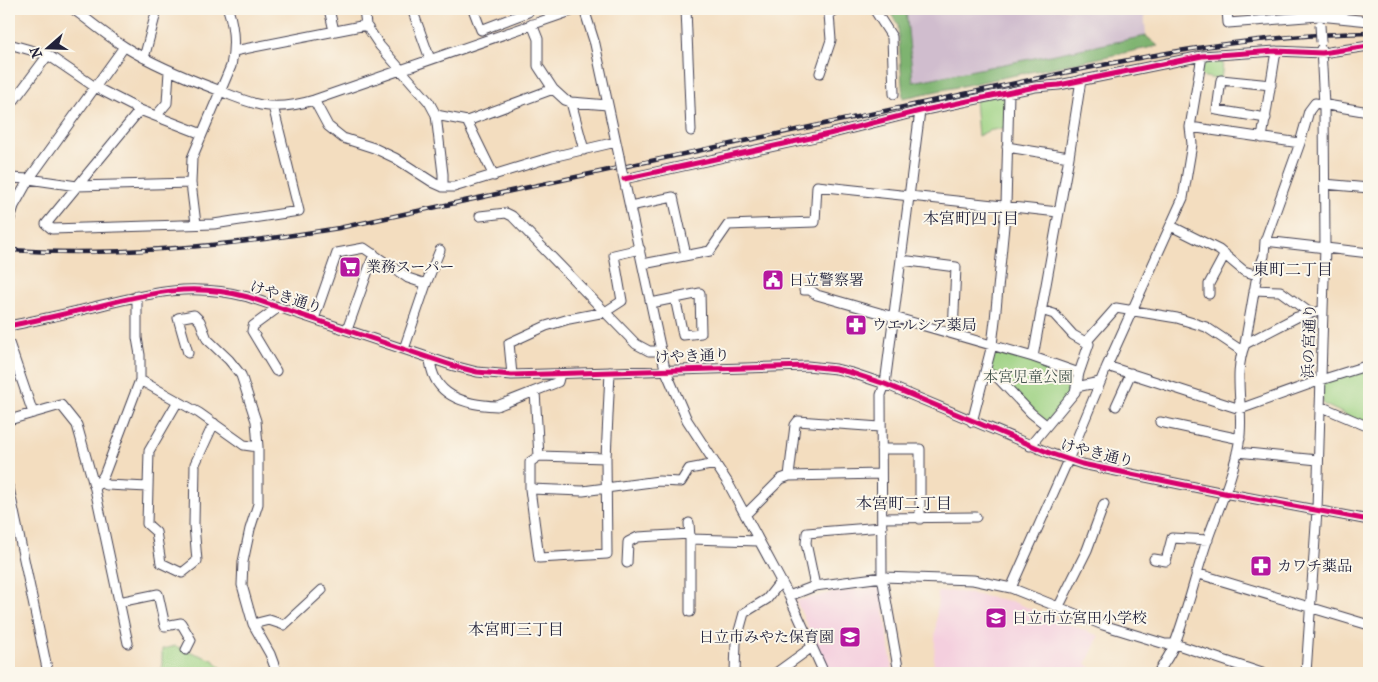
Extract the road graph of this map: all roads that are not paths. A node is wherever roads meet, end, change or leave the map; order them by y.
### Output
1 (74, 9) edge
2 (157, 9) edge
3 (228, 9) edge
4 (329, 9) edge
5 (364, 9) edge
6 (412, 9) edge
7 (473, 9) edge
8 (527, 9) edge
9 (577, 9) edge
10 (584, 9) edge
11 (686, 9) edge
12 (837, 9) edge
13 (874, 9) edge
14 (1227, 9) edge
15 (1353, 9) edge
16 (1319, 16) edge
17 (1350, 19) junction
18 (1369, 21) edge
19 (532, 24) junction
20 (366, 25) junction
21 (334, 31) junction
22 (9, 44) edge
23 (1369, 46) edge
24 (124, 47) junction
25 (1276, 50) junction
26 (234, 52) junction
27 (1322, 53) junction
28 (48, 55) junction
29 (1202, 56) junction
30 (144, 58) junction
31 (430, 59) junction
32 (399, 70) junction
33 (168, 71) junction
34 (820, 73) dead end
35 (1081, 80) junction
36 (1271, 85) junction
37 (95, 87) junction
38 (554, 89) junction
39 (220, 91) junction
40 (1009, 93) junction
41 (894, 94) dead end
42 (314, 100) junction
43 (571, 102) junction
44 (608, 105) junction
45 (1324, 105) junction
46 (273, 106) junction
47 (9, 107) edge
48 (140, 110) junction
49 (920, 111) junction
50 (1369, 112) edge
51 (436, 115) junction
52 (156, 116) junction
53 (1266, 118) junction
54 (466, 121) junction
55 (1190, 127) junction
56 (691, 131) dead end
57 (202, 134) junction
58 (1262, 138) junction
59 (616, 142) junction
60 (1300, 143) junction
61 (1007, 147) junction
62 (584, 150) junction
63 (1069, 157) junction
64 (623, 175) junction
65 (494, 176) junction
66 (9, 178) edge
67 (29, 179) junction
68 (191, 182) junction
69 (1324, 184) junction
70 (77, 186) junction
71 (443, 187) junction
72 (1369, 188) edge
73 (909, 195) junction
74 (1006, 205) junction
75 (630, 206) junction
76 (1058, 212) junction
77 (480, 216) dead end
78 (9, 222) edge
79 (196, 224) junction
80 (1171, 226) junction
81 (1265, 241) junction
82 (1325, 247) junction
83 (640, 249) junction
84 (440, 250) dead end
85 (1369, 253) edge
86 (374, 254) junction
87 (1225, 254) junction
88 (686, 255) junction
89 (901, 260) junction
90 (643, 264) junction
91 (1257, 275) junction
92 (426, 284) junction
93 (804, 290) dead end
94 (1254, 290) junction
95 (1209, 294) dead end
96 (137, 296) junction
97 (675, 298) junction
98 (651, 303) junction
99 (279, 307) junction
100 (1041, 310) junction
101 (1132, 310) junction
102 (1324, 310) junction
103 (605, 312) junction
104 (1310, 313) junction
105 (894, 317) junction
106 (314, 319) junction
107 (9, 326) edge
108 (347, 330) junction
109 (953, 333) junction
110 (1086, 342) junction
111 (9, 343) edge
112 (992, 345) junction
113 (1243, 347) junction
114 (404, 349) junction
115 (661, 351) junction
116 (188, 353) dead end
117 (1033, 357) junction
118 (430, 358) junction
119 (1369, 365) edge
120 (1107, 366) junction
121 (665, 369) junction
122 (276, 371) dead end
123 (610, 372) junction
124 (985, 372) junction
125 (1079, 373) junction
126 (560, 374) junction
127 (1130, 374) junction
128 (512, 375) junction
129 (140, 380) junction
130 (1321, 380) junction
131 (1100, 382) junction
132 (885, 384) junction
133 (1076, 387) junction
134 (535, 392) junction
135 (178, 400) junction
136 (1116, 406) dead end
137 (1320, 406) junction
138 (1240, 408) junction
139 (33, 413) junction
140 (9, 420) edge
141 (972, 422) junction
142 (1160, 422) dead end
143 (214, 424) junction
144 (1046, 425) junction
145 (880, 427) junction
146 (1369, 427) edge
147 (1240, 439) junction
148 (1030, 446) junction
149 (258, 447) junction
150 (880, 449) junction
151 (1238, 452) junction
152 (539, 456) junction
153 (606, 458) junction
154 (1068, 460) junction
155 (1318, 460) junction
156 (716, 464) junction
157 (881, 474) junction
158 (789, 476) junction
159 (97, 485) junction
160 (148, 487) junction
161 (606, 487) junction
162 (9, 488) edge
163 (530, 488) junction
164 (1224, 494) junction
165 (1104, 504) dead end
166 (1317, 510) junction
167 (745, 515) junction
168 (976, 517) dead end
169 (920, 518) junction
170 (1369, 520) edge
171 (689, 522) dead end
172 (882, 522) junction
173 (690, 536) junction
174 (1208, 540) junction
175 (759, 541) junction
176 (1154, 559) dead end
177 (627, 563) dead end
178 (1196, 573) junction
179 (882, 578) junction
180 (781, 581) junction
181 (815, 586) junction
182 (1011, 588) junction
183 (322, 590) dead end
184 (789, 596) junction
185 (119, 602) junction
186 (1059, 606) junction
187 (1311, 606) junction
188 (690, 612) dead end
189 (253, 624) junction
190 (1369, 625) edge
191 (128, 642) dead end
192 (1175, 644) junction
193 (812, 647) junction
194 (186, 650) dead end
195 (787, 670) edge
196 (48, 673) edge
197 (277, 673) edge
198 (735, 673) edge
199 (776, 673) edge
200 (824, 673) edge
201 (899, 673) edge
202 (1158, 673) edge
203 (1262, 673) edge
204 (1306, 673) edge

1 - 24 street
2 - 30 street
3 - 26 street
4 - 21 street
5 - 20 street
6 - 31 street
7 - 8 street
9 - 19 street
10 - 44 street
11 - 56 street
12 - 34 street
13 - 41 street
14 - 16 street
15 - 17 street
16 - 17 street
16 - 27 street, 浜の宮通り, bridge
17 - 18 street
19 - 31 street
19 - 38 street
20 - 21 street
20 - 32 street
21 - 26 street
22 - 28 street
23 - 27 street
24 - 30 street
24 - 37 street
25 - 27 street
25 - 29 street
25 - 36 street
26 - 39 street
27 - 45 street, 浜の宮通り
28 - 37 street
28 - 47 street
29 - 35 street
29 - 55 street
30 - 33 street
31 - 32 street
32 - 42 street
32 - 51 street
33 - 39 street
33 - 52 street
35 - 40 street
35 - 63 street
36 - 53 street
36 - 53 street
37 - 48 street
37 - 67 street
38 - 43 street
38 - 54 street
39 - 46 street
39 - 57 street
40 - 49 street
40 - 61 street
42 - 46 street
42 - 71 street
43 - 44 street
43 - 62 street
44 - 59 street
45 - 50 street
45 - 60 street
45 - 69 street, 浜の宮通り
46 - 79 street
48 - 52 street
48 - 70 street
49 - 64 street
49 - 73 street
51 - 54 street
51 - 71 street
52 - 57 street
53 - 58 street
54 - 65 street
55 - 58 street
55 - 80 street
57 - 68 street
58 - 60 street
59 - 62 street
59 - 64 street, bridge
60 - 81 street
61 - 63 street
61 - 74 street
62 - 65 street
63 - 76 street
64 - 75 street
65 - 71 street
66 - 67 street
67 - 70 street
67 - 78 street
68 - 70 street
68 - 79 street
69 - 72 street
69 - 82 street, 浜の宮通り
70 - 79 street
73 - 74 street
73 - 88 street
73 - 89 street
74 - 76 street
74 - 112 street
75 - 83 street
75 - 88 street
76 - 100 street
77 - 103 street
80 - 87 street
80 - 101 street
81 - 82 street
81 - 91 street
82 - 85 street
82 - 102 street, 浜の宮通り
83 - 90 street
83 - 103 street
84 - 92 street
86 - 92 street
86 - 106 street
86 - 108 street
87 - 91 street
87 - 95 street
88 - 90 street
89 - 105 street
89 - 109 street
90 - 98 street
91 - 94 street
92 - 114 street
93 - 105 street
94 - 104 street
94 - 113 street
96 - 99 street, けやき通り
96 - 107 street, けやき通り
96 - 129 street
97 - 97 street
97 - 98 street
98 - 115 street
99 - 106 street, けやき通り
99 - 122 street
100 - 110 street
100 - 117 street
101 - 110 street
101 - 113 street
101 - 120 street
102 - 104 street
102 - 130 street, 浜の宮通り
103 - 115 street
103 - 128 street
104 - 113 street
105 - 109 street
105 - 132 street
106 - 108 street, けやき通り
108 - 114 street, けやき通り
109 - 112 street
110 - 125 street
111 - 139 street
112 - 117 street
112 - 124 street
113 - 138 street
114 - 118 street, けやき通り
115 - 121 street
116 - 149 street
117 - 125 street
118 - 128 street, けやき通り
118 - 134 street
119 - 130 street
120 - 127 street
120 - 131 street
121 - 123 street, けやき通り
121 - 132 street, けやき通り
121 - 156 street
123 - 126 street, けやき通り
123 - 153 street
124 - 141 street
124 - 144 street
125 - 133 street
126 - 128 street, けやき通り
126 - 134 street
127 - 136 street
127 - 138 street
129 - 135 street
129 - 159 street
130 - 137 street, 浜の宮通り
130 - 138 street
131 - 133 street
131 - 154 street
132 - 141 street, けやき通り
132 - 145 street
133 - 144 street
134 - 152 street
135 - 143 street
135 - 160 street
137 - 146 street
137 - 155 street, 浜の宮通り
138 - 147 street
139 - 140 street
139 - 159 street
141 - 148 street, けやき通り
142 - 147 street
143 - 149 street
143 - 160 street
144 - 148 street
145 - 150 street
145 - 158 street
147 - 151 street
148 - 154 street, けやき通り
149 - 189 street
150 - 157 street
150 - 169 street
151 - 155 street
151 - 164 street
152 - 153 street
152 - 163 street
153 - 161 street
154 - 164 street, けやき通り
154 - 182 street
155 - 166 street, 浜の宮通り
156 - 161 street
156 - 167 street
157 - 158 street
157 - 172 street
158 - 167 street
159 - 160 street
159 - 185 street
161 - 163 street
161 - 163 street
162 - 196 street
164 - 166 street, けやき通り
164 - 174 street
165 - 186 street
166 - 170 street, けやき通り
166 - 187 street, 浜の宮通り
167 - 175 street
168 - 169 street
169 - 172 street
171 - 173 street
172 - 179 street
172 - 181 street
173 - 175 street
173 - 177 street
173 - 188 street
174 - 176 street
174 - 178 street
175 - 180 street
178 - 187 street
178 - 192 street
179 - 181 street
179 - 182 street
179 - 201 street
180 - 184 street
180 - 198 street
181 - 184 street
182 - 186 street
183 - 189 street
184 - 193 street
185 - 191 street
185 - 194 street
186 - 192 street
187 - 190 street
187 - 204 street, 浜の宮通り
189 - 197 street
192 - 202 street
192 - 203 street
193 - 195 street
193 - 200 street
195 - 199 street

